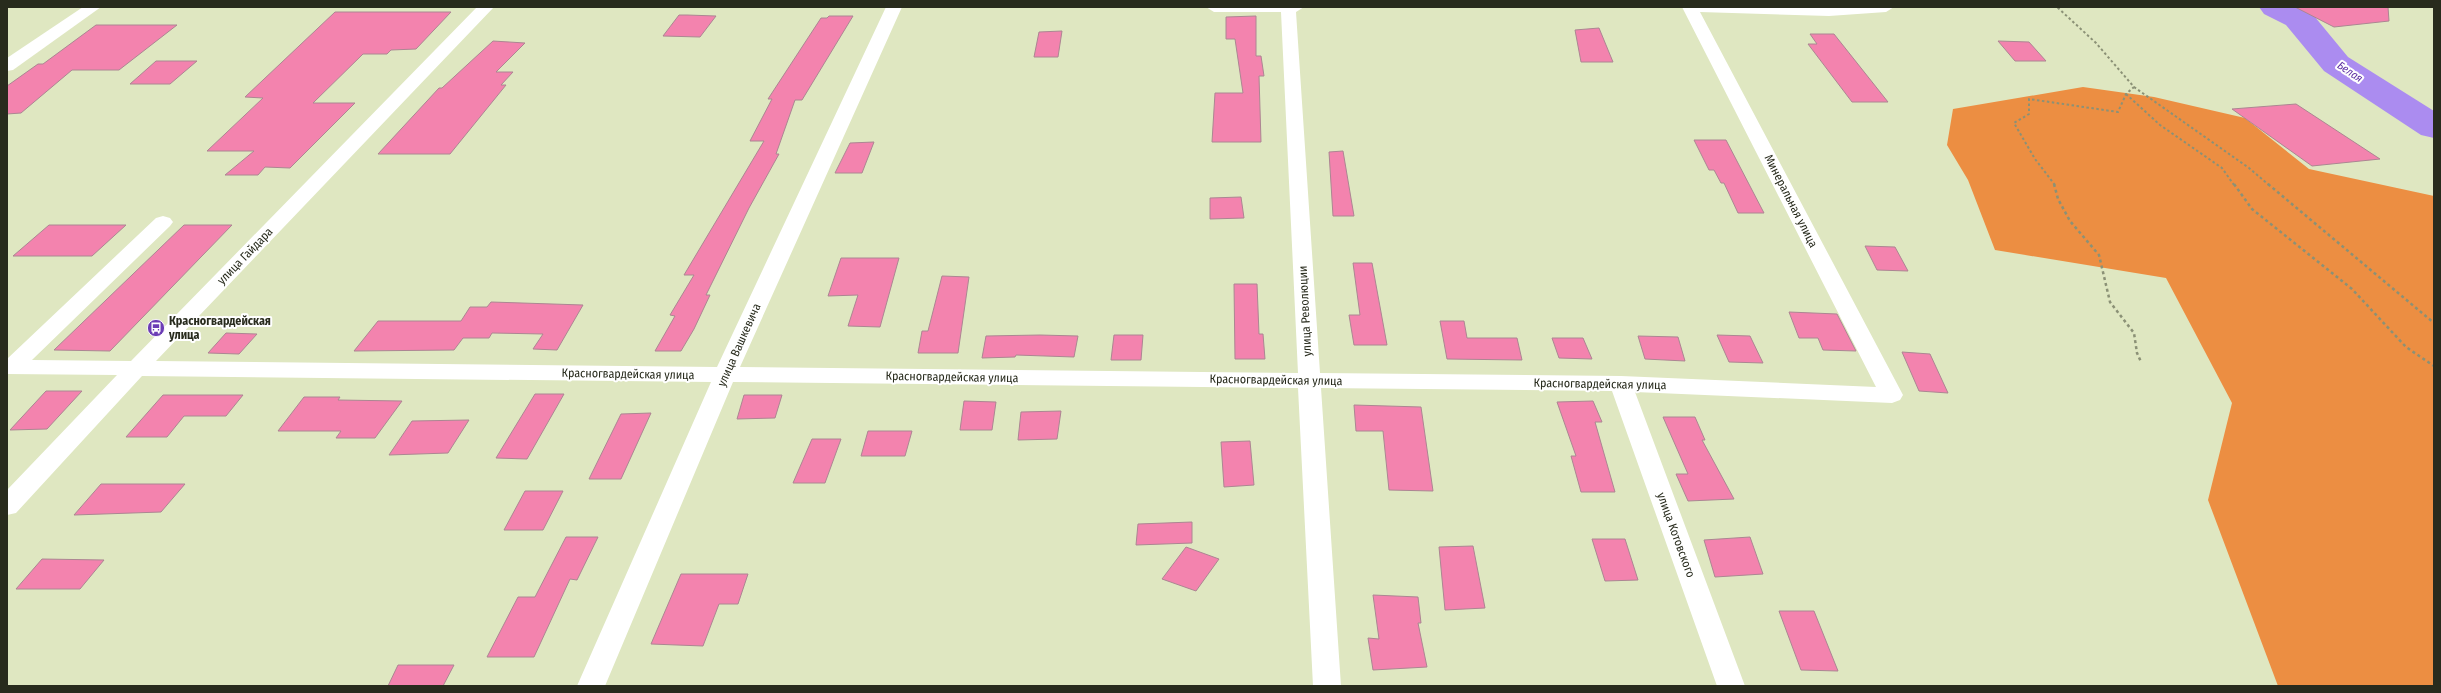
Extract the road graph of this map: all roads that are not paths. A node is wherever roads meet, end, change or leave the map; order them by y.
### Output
1 (93, 7) edge
2 (486, 7) edge
3 (894, 7) edge
4 (1214, 7) edge
5 (1290, 7) edge
6 (1691, 7) edge
7 (1886, 7) edge
8 (7, 66) edge
9 (163, 222) dead end
10 (9, 367) edge
11 (136, 369) junction
12 (725, 375) junction
13 (1310, 381) junction
14 (1620, 384) junction
15 (1892, 395) joint
16 (7, 506) edge
17 (591, 686) edge
18 (1327, 686) edge
19 (1731, 686) edge

1 - 8 street
2 - 11 street, улица Гайдара
3 - 12 street, улица Вашкевича
4 - 5 street
5 - 13 street, улица Революции
6 - 7 street
6 - 15 street, Минеральная улица
9 - 10 street, Красногвардейская улица
10 - 11 street, Красногвардейская улица
11 - 12 street, Красногвардейская улица
11 - 16 street, улица Гайдара
12 - 13 street, Красногвардейская улица
12 - 17 street, улица Вашкевича
13 - 14 street, Красногвардейская улица
13 - 18 street, улица Революции
14 - 15 street, Красногвардейская улица
14 - 19 street, улица Котовского

